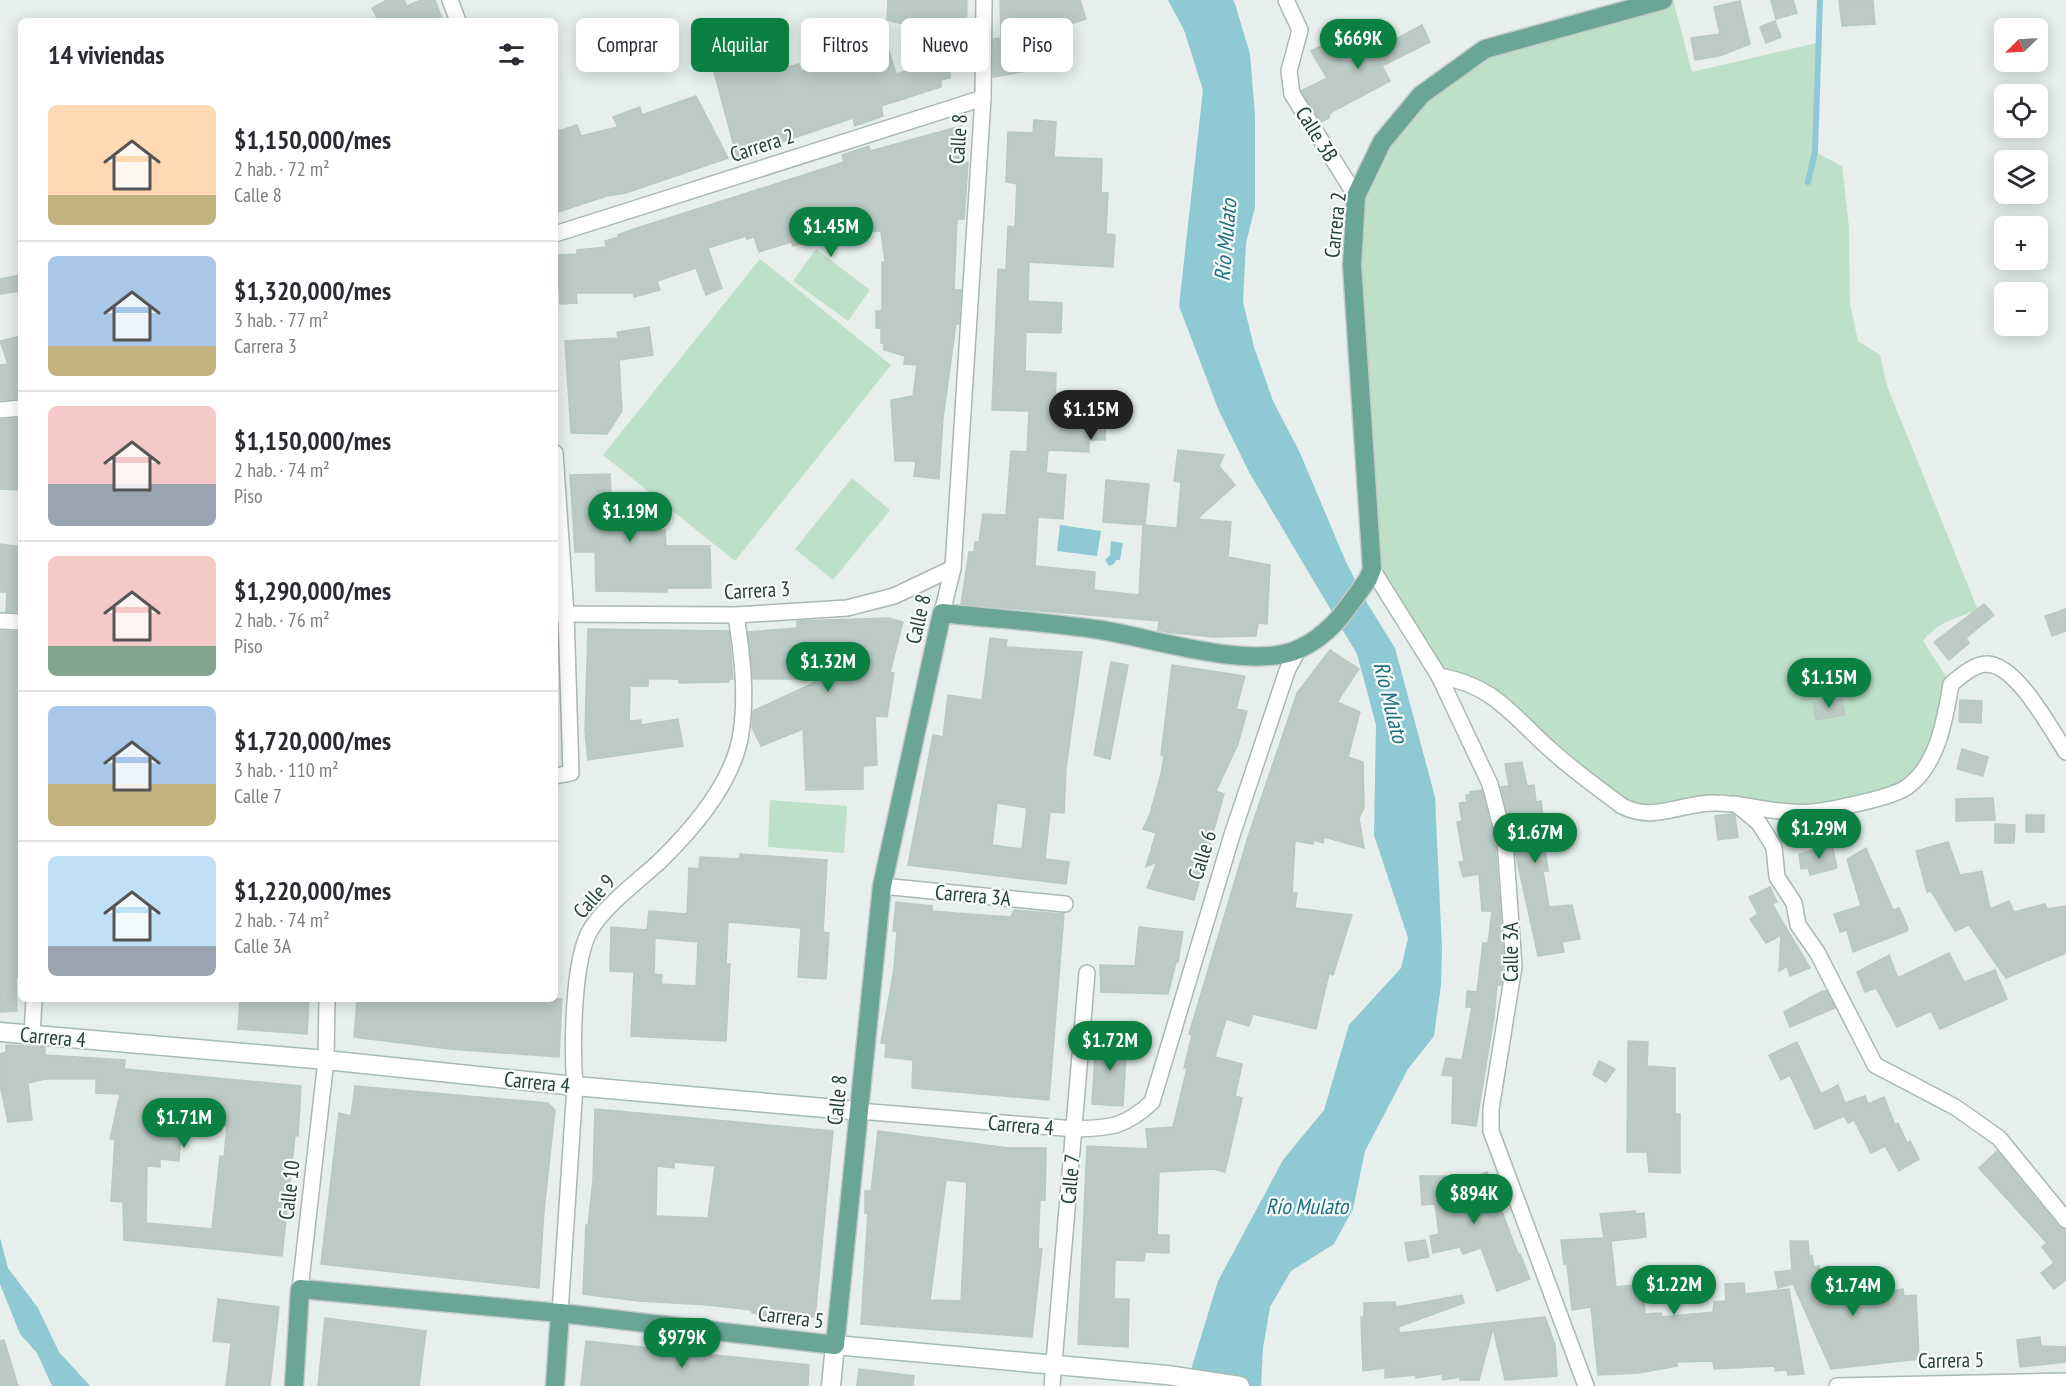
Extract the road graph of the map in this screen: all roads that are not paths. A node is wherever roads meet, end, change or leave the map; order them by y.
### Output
1 (450, 0) edge
2 (984, 0) edge
3 (1286, 0) edge
4 (1663, 0) edge
5 (457, 18) edge
6 (983, 98) junction
7 (1356, 196) junction
8 (558, 233) edge
9 (18, 408) edge
10 (0, 410) edge
11 (558, 534) edge
12 (953, 568) junction
13 (1370, 574) junction
14 (942, 613) junction
15 (561, 614) edge
16 (736, 615) junction
17 (0, 621) edge
18 (18, 622) edge
19 (1298, 650) junction
20 (1440, 676) junction
21 (2066, 752) edge
22 (558, 775) edge
23 (1734, 803) junction
24 (882, 886) junction
25 (1065, 904) dead end
26 (1087, 973) dead end
27 (34, 1002) edge
28 (327, 1002) edge
29 (0, 1032) edge
30 (32, 1036) junction
31 (326, 1060) junction
32 (575, 1086) junction
33 (859, 1112) junction
34 (1075, 1129) junction
35 (2066, 1220) edge
36 (300, 1289) junction
37 (560, 1312) junction
38 (835, 1345) junction
39 (1053, 1366) junction
40 (2066, 1381) edge
41 (1983, 1384) edge
42 (294, 1386) edge
43 (555, 1386) edge
44 (831, 1386) edge
45 (1052, 1386) edge
46 (1240, 1386) edge
47 (1586, 1386) edge
48 (1837, 1386) edge

1 - 5 street
2 - 6 street, Calle 8
3 - 7 street, Calle 3B
4 - 7 main road, Carrera 2
6 - 8 street, Carrera 2
6 - 12 street, Calle 8
7 - 13 main road, Carrera 2
9 - 10 street
11 - 15 street
12 - 14 street, Calle 8
12 - 16 street, Carrera 3
13 - 19 main road
13 - 20 street, Calle 3A
14 - 19 main road
14 - 24 main road, Calle 8
15 - 16 street, Carrera 3
15 - 22 street
16 - 32 street, Calle 9
17 - 18 street
19 - 34 street, Calle 6
20 - 23 street
20 - 47 street, Calle 3A
21 - 23 street
23 - 35 street
24 - 25 street, Carrera 3A
24 - 33 main road, Calle 8
26 - 34 street, Calle 7
27 - 30 street
28 - 31 street, Calle 10
29 - 30 street, Carrera 4
30 - 31 street, Carrera 4
31 - 32 street, Carrera 4
31 - 36 street, Calle 10
32 - 33 street, Carrera 4
32 - 37 street, Calle 9
33 - 34 street, Carrera 4
33 - 38 main road, Calle 8
34 - 39 street, Calle 7
36 - 37 main road, Carrera 5
36 - 42 main road, Calle 10
37 - 38 main road, Carrera 5
37 - 43 main road, Calle 9
38 - 39 street, Carrera 5
38 - 44 street, Calle 8
39 - 45 street, Calle 7
39 - 46 street, Carrera 5
40 - 41 street, Carrera 5
41 - 48 street, Carrera 5

